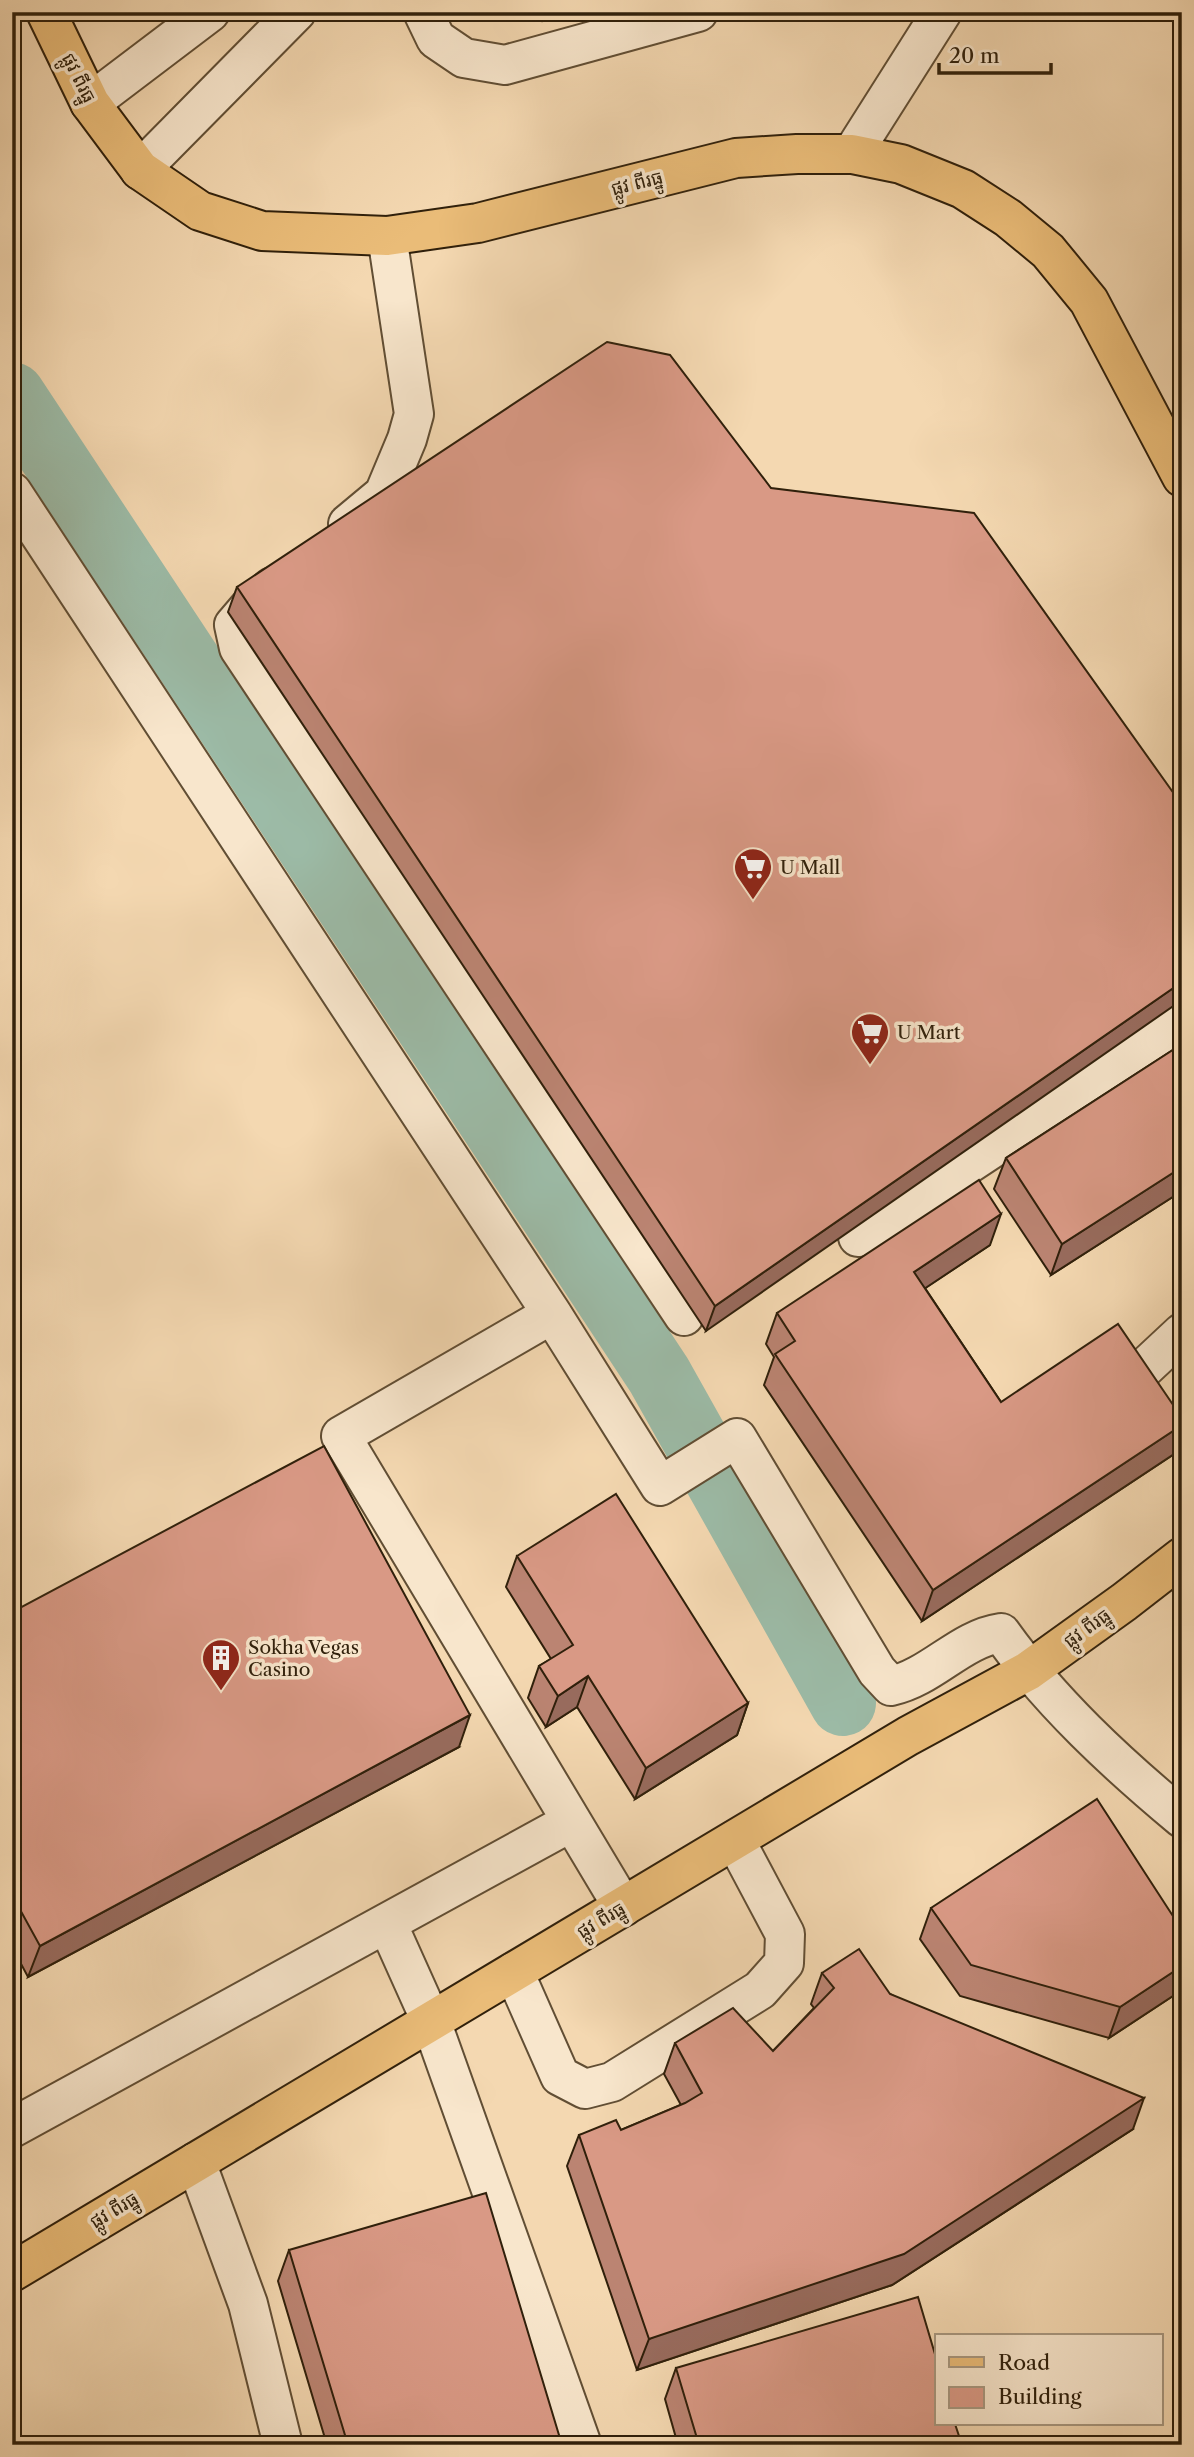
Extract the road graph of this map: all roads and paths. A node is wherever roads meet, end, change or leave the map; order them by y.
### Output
1 (46, 12) edge
2 (209, 12) edge
3 (296, 12) edge
4 (423, 12) edge
5 (698, 12) edge
6 (942, 12) edge
7 (90, 103) junction
8 (852, 154) junction
9 (140, 170) junction
10 (387, 236) junction
11 (1182, 477) edge
12 (12, 492) edge
13 (1182, 1023) edge
14 (858, 1237) dead end
15 (552, 1314) junction
16 (684, 1316) dead end
17 (1182, 1333) edge
18 (1137, 1376) edge
19 (1182, 1557) edge
20 (1028, 1671) junction
21 (1182, 1818) edge
22 (571, 1822) junction
23 (736, 1840) junction
24 (623, 1907) junction
25 (387, 1923) junction
26 (514, 1972) junction
27 (431, 2021) junction
28 (12, 2128) edge
29 (196, 2162) junction
30 (12, 2272) edge
31 (283, 2445) edge
32 (582, 2445) edge

1 - 7 main road, ផ្លូវ ពីរធ្នូ
2 - 7 lane
3 - 9 lane
4 - 5 lane
6 - 8 lane
7 - 9 main road, ផ្លូវ ពីរធ្នូ
8 - 10 main road, ផ្លូវ ពីរធ្នូ
8 - 11 main road, ផ្លូវ ពីរធ្នូ
9 - 10 main road, ផ្លូវ ពីរធ្នូ
10 - 16 lane
12 - 15 lane
13 - 14 lane
15 - 20 lane
15 - 22 lane
17 - 18 lane
19 - 20 main road, ផ្លូវ ពីរធ្នូ
20 - 21 lane
20 - 23 main road, ផ្លូវ ពីរធ្នូ
22 - 24 lane
22 - 25 lane
23 - 24 main road, ផ្លូវ ពីរធ្នូ
23 - 26 lane
24 - 26 main road, ផ្លូវ ពីរធ្នូ
25 - 27 lane
25 - 28 lane
26 - 27 main road, ផ្លូវ ពីរធ្នូ
27 - 29 main road, ផ្លូវ ពីរធ្នូ
27 - 32 lane
29 - 30 main road, ផ្លូវ ពីរធ្នូ
29 - 31 lane

